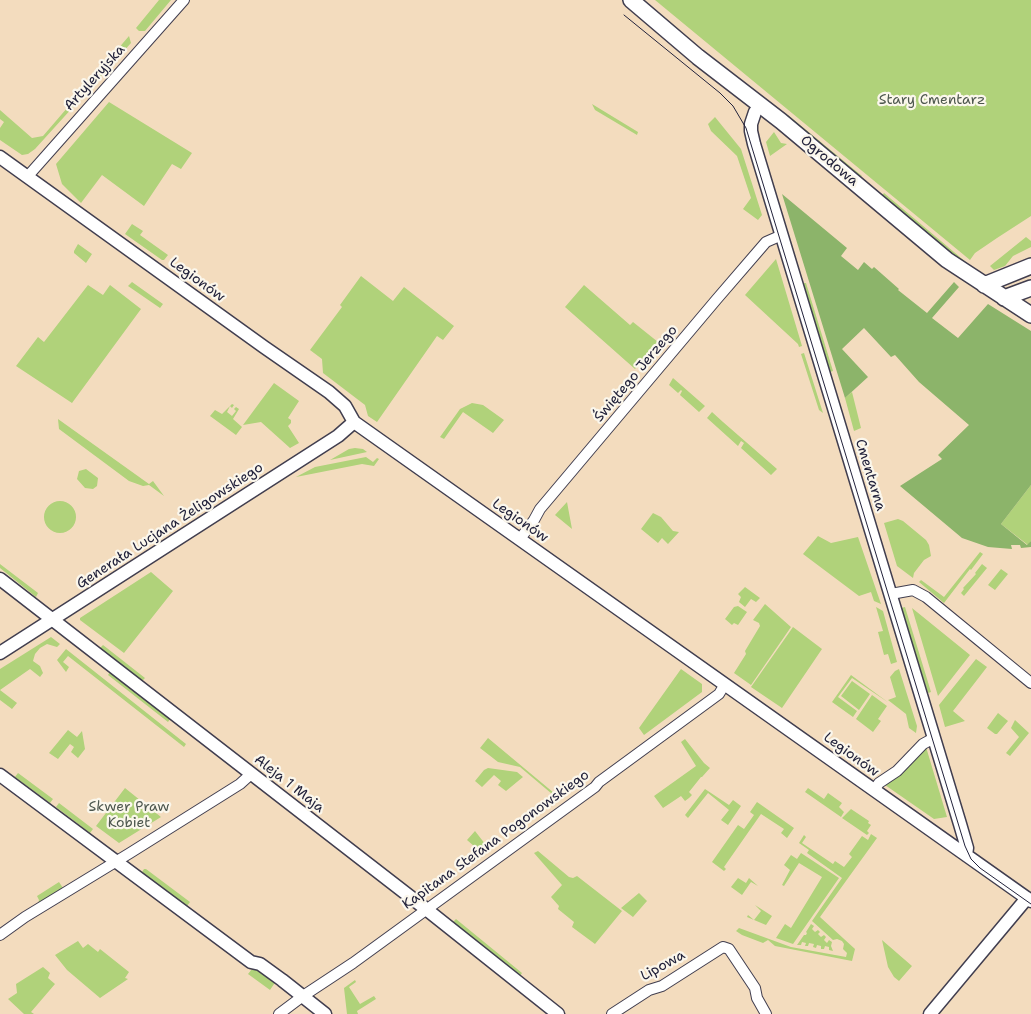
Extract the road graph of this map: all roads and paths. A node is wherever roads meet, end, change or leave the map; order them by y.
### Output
1 (184, 0) edge
2 (631, 0) edge
3 (760, 105) junction
4 (0, 157) edge
5 (28, 176) junction
6 (782, 235) junction
7 (1031, 266) edge
8 (984, 285) junction
9 (1031, 288) edge
10 (1004, 298) junction
11 (1031, 315) edge
12 (354, 422) junction
13 (520, 540) junction
14 (0, 579) edge
15 (891, 594) junction
16 (52, 619) junction
17 (0, 653) edge
18 (1031, 683) edge
19 (726, 684) junction
20 (934, 738) junction
21 (251, 774) junction
22 (0, 776) edge
23 (874, 790) junction
24 (966, 855) junction
25 (116, 862) junction
26 (1029, 900) edge
27 (426, 909) junction
28 (0, 935) edge
29 (303, 996) junction
30 (280, 1014) edge
31 (325, 1014) edge
32 (558, 1014) edge
33 (612, 1014) edge
34 (766, 1014) edge
35 (930, 1014) edge

1 - 5 street, Artyleryjska
2 - 3 main road, Ogrodowa
3 - 6 street, Cmentarna
3 - 8 main road, Ogrodowa
4 - 5 street, Legionów
5 - 12 street, Legionów
6 - 13 street, Świętego Jerzego
6 - 15 street, Cmentarna
7 - 8 main road
8 - 10 main road, Ogrodowa
9 - 10 main road
10 - 11 main road, Ogrodowa
12 - 13 street, Legionów
12 - 16 street, Generała Lucjana Żeligowskiego
13 - 19 street, Legionów
14 - 16 street, Aleja 1 Maja
15 - 18 street
15 - 20 street, Cmentarna
16 - 17 street, Generała Lucjana Żeligowskiego
16 - 21 street, Aleja 1 Maja
19 - 23 street, Legionów
19 - 27 street, Kapitana Stefana Pogonowskiego
20 - 23 street
20 - 24 street, Cmentarna
21 - 25 street
21 - 27 street, Aleja 1 Maja
22 - 25 street
23 - 24 street, Legionów
24 - 26 street, Legionów
25 - 28 street
25 - 29 street
26 - 35 street
27 - 29 street, Kapitana Stefana Pogonowskiego
27 - 32 street, Aleja 1 Maja
29 - 30 street, Kapitana Stefana Pogonowskiego
29 - 31 street
33 - 34 street, Lipowa

